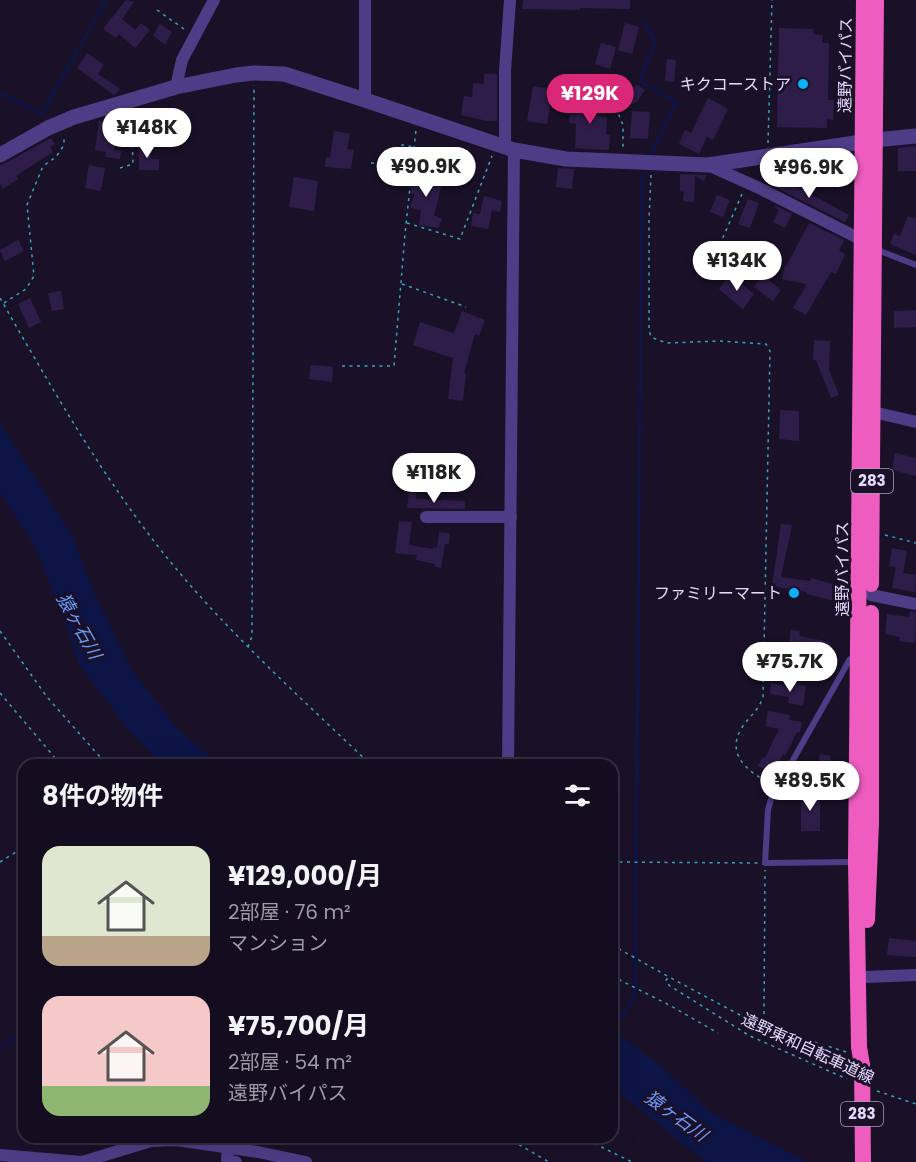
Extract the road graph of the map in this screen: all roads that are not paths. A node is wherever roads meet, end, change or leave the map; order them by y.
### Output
1 (214, 0) edge
2 (365, 0) edge
3 (510, 0) edge
4 (864, 0) edge
5 (876, 0) edge
6 (176, 87) junction
7 (365, 100) junction
8 (916, 136) edge
9 (869, 141) junction
10 (505, 147) junction
11 (0, 155) edge
12 (708, 165) junction
13 (868, 245) junction
14 (916, 265) edge
15 (873, 412) junction
16 (916, 422) edge
17 (426, 517) dead end
18 (511, 517) junction
19 (871, 595) junction
20 (916, 604) edge
21 (859, 656) junction
22 (508, 759) edge
23 (856, 862) junction
24 (916, 975) edge
25 (865, 977) junction
26 (861, 1061) junction
27 (144, 1143) edge
28 (198, 1143) edge
29 (228, 1147) junction
30 (0, 1155) edge
31 (236, 1162) edge
32 (306, 1162) edge
33 (863, 1162) edge

1 - 6 street
2 - 7 street
3 - 10 street
4 - 9 highway, 遠野バイパス / 283
5 - 9 highway, 遠野バイパス / 283
6 - 7 street
6 - 11 street
7 - 10 street
8 - 9 street
9 - 12 street
9 - 13 highway, 遠野バイパス / 283
10 - 12 street
10 - 18 street
12 - 13 street
13 - 14 lane
13 - 15 highway, 遠野バイパス / 283
13 - 21 highway, 遠野バイパス / 283
15 - 16 street
15 - 19 highway, 遠野バイパス / 283
17 - 18 street
18 - 22 street
19 - 20 street
19 - 25 highway, 遠野バイパス / 283
21 - 23 highway, 遠野バイパス / 283
21 - 23 lane
23 - 26 highway, 遠野バイパス / 283
24 - 25 street
25 - 26 highway, 遠野バイパス / 283
26 - 33 highway, 遠野バイパス / 283, bridge
27 - 30 street
28 - 29 street
29 - 31 street
29 - 32 street

